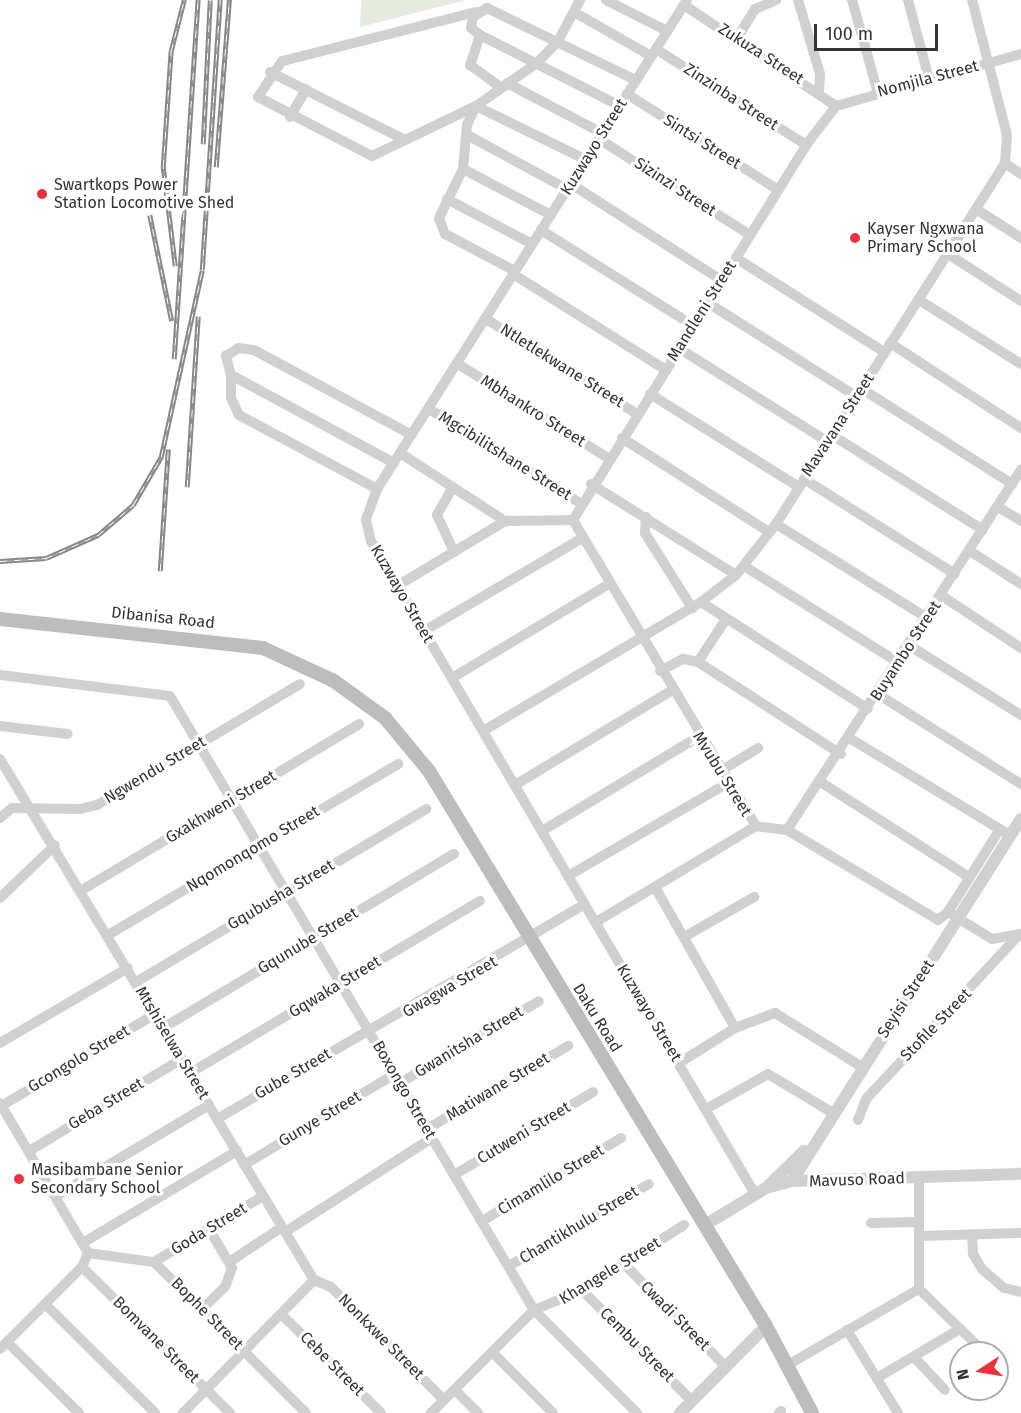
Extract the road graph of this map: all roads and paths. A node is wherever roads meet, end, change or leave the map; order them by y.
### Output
1 (580, 0) edge
2 (606, 0) edge
3 (776, 0) edge
4 (798, 0) edge
5 (852, 0) edge
6 (908, 0) edge
7 (972, 0) edge
8 (685, 2) edge
9 (476, 12) junction
10 (574, 12) junction
11 (667, 31) junction
12 (480, 35) junction
13 (737, 38) junction
14 (558, 41) junction
15 (653, 53) junction
16 (1021, 54) edge
17 (989, 62) junction
18 (537, 63) junction
19 (270, 72) junction
20 (929, 79) junction
21 (635, 80) junction
22 (503, 84) junction
23 (306, 89) junction
24 (819, 92) junction
25 (878, 93) junction
26 (627, 94) junction
27 (476, 106) junction
28 (620, 106) junction
29 (836, 106) junction
30 (290, 117) junction
31 (469, 136) junction
32 (601, 136) junction
33 (403, 139) junction
34 (806, 145) junction
35 (585, 160) junction
36 (1005, 164) junction
37 (463, 169) junction
38 (1021, 173) edge
39 (569, 187) junction
40 (778, 189) junction
41 (447, 200) junction
42 (976, 209) junction
43 (550, 215) junction
44 (542, 230) junction
45 (750, 235) junction
46 (1021, 238) edge
47 (532, 244) junction
48 (948, 254) junction
49 (736, 258) junction
50 (514, 272) junction
51 (721, 280) junction
52 (919, 300) junction
53 (1021, 301) edge
54 (708, 303) junction
55 (486, 319) junction
56 (694, 326) junction
57 (887, 348) junction
58 (680, 349) junction
59 (458, 364) junction
60 (1021, 364) edge
61 (666, 370) junction
62 (231, 375) junction
63 (650, 393) junction
64 (860, 393) junction
65 (429, 409) junction
66 (637, 414) junction
67 (1021, 428) edge
68 (412, 435) junction
69 (622, 438) junction
70 (830, 438) junction
71 (397, 458) junction
72 (608, 458) junction
73 (1021, 469) edge
74 (802, 483) junction
75 (591, 484) junction
76 (1012, 484) junction
77 (453, 487) junction
78 (377, 489) junction
79 (580, 503) junction
80 (999, 507) junction
81 (646, 518) junction
82 (573, 520) junction
83 (505, 521) junction
84 (1021, 521) edge
85 (773, 528) junction
86 (983, 530) junction
87 (581, 539) junction
88 (970, 551) junction
89 (454, 552) junction
90 (740, 570) junction
91 (955, 574) junction
92 (609, 584) junction
93 (1021, 584) edge
94 (397, 586) junction
95 (942, 596) junction
96 (697, 605) junction
97 (927, 618) junction
98 (0, 619) edge
99 (726, 619) junction
100 (424, 631) junction
101 (641, 638) junction
102 (910, 646) junction
103 (1021, 648) edge
104 (698, 662) junction
105 (899, 663) junction
106 (318, 671) joint
107 (660, 671) junction
108 (0, 675) edge
109 (452, 678) junction
110 (300, 684) dead end
111 (671, 691) junction
112 (879, 695) junction
113 (868, 709) junction
114 (1021, 715) edge
115 (359, 724) dead end
116 (0, 726) edge
117 (483, 731) junction
118 (68, 734) dead end
119 (698, 737) junction
120 (851, 740) junction
121 (199, 744) junction
122 (758, 748) dead end
123 (841, 754) junction
124 (0, 759) edge
125 (398, 764) dead end
126 (719, 772) junction
127 (822, 783) junction
128 (726, 784) junction
129 (1021, 784) edge
130 (515, 785) junction
131 (232, 801) junction
132 (28, 807) junction
133 (426, 809) dead end
134 (2, 811) edge
135 (1021, 819) edge
136 (756, 826) junction
137 (787, 830) junction
138 (542, 831) junction
139 (998, 832) junction
140 (1011, 836) junction
141 (55, 845) junction
142 (260, 845) junction
143 (454, 854) dead end
144 (568, 876) junction
145 (969, 877) junction
146 (655, 887) junction
147 (82, 890) junction
148 (287, 892) junction
149 (754, 897) dead end
150 (0, 898) edge
151 (480, 901) dead end
152 (585, 904) junction
153 (953, 914) junction
154 (596, 922) junction
155 (1020, 934) edge
156 (108, 935) junction
157 (684, 937) junction
158 (314, 938) junction
159 (530, 942) junction
160 (128, 968) junction
161 (136, 982) junction
162 (341, 983) junction
163 (539, 1001) dead end
164 (155, 1014) junction
165 (163, 1028) junction
166 (735, 1028) junction
167 (371, 1033) junction
168 (0, 1043) edge
169 (568, 1046) dead end
170 (182, 1059) junction
171 (679, 1063) junction
172 (862, 1067) junction
173 (190, 1073) junction
174 (397, 1079) junction
175 (593, 1092) dead end
176 (1, 1104) edge
177 (209, 1106) junction
178 (706, 1109) junction
179 (832, 1113) junction
180 (217, 1119) junction
181 (858, 1120) dead end
182 (430, 1134) junction
183 (621, 1138) dead end
184 (815, 1138) junction
185 (31, 1150) junction
186 (237, 1152) junction
187 (808, 1153) junction
188 (244, 1164) junction
189 (1021, 1174) edge
190 (454, 1175) junction
191 (918, 1178) junction
192 (792, 1181) junction
193 (826, 1182) junction
194 (649, 1184) dead end
195 (761, 1191) junction
196 (58, 1195) junction
197 (263, 1196) junction
198 (482, 1221) junction
199 (919, 1222) junction
200 (871, 1223) dead end
201 (684, 1225) dead end
202 (705, 1225) junction
203 (209, 1229) junction
204 (283, 1230) junction
205 (1021, 1233) edge
206 (972, 1234) junction
207 (920, 1236) junction
208 (86, 1241) junction
209 (88, 1253) junction
210 (231, 1261) junction
211 (154, 1262) junction
212 (624, 1264) junction
213 (508, 1266) junction
214 (82, 1267) junction
215 (315, 1280) junction
216 (920, 1289) junction
217 (582, 1290) junction
218 (1021, 1292) edge
219 (45, 1304) junction
220 (202, 1309) junction
221 (534, 1310) junction
222 (282, 1315) junction
223 (766, 1326) junction
224 (960, 1329) junction
225 (847, 1330) junction
226 (972, 1341) edge
227 (4, 1345) edge
228 (245, 1352) junction
229 (492, 1352) junction
230 (914, 1357) junction
231 (786, 1366) junction
232 (726, 1367) junction
233 (877, 1378) junction
234 (207, 1389) junction
235 (455, 1390) junction
236 (945, 1390) dead end
237 (444, 1400) junction
238 (692, 1401) junction
239 (79, 1413) edge
240 (154, 1413) edge
241 (183, 1413) edge
242 (230, 1413) edge
243 (306, 1413) edge
244 (381, 1413) edge
245 (431, 1413) edge
246 (478, 1413) edge
247 (553, 1413) edge
248 (638, 1413) edge
249 (680, 1413) edge
250 (812, 1413) edge
251 (898, 1413) edge

1 - 10 street
2 - 11 street
3 - 13 street
4 - 24 street
5 - 25 street
6 - 20 street
7 - 17 street, Mavavana Street
8 - 11 street, Kuzwayo Street
8 - 13 street, Zukuza Street
9 - 12 street
9 - 14 street
9 - 19 street
10 - 14 street
10 - 15 street, Zinzinba Street
11 - 15 street, Kuzwayo Street
12 - 18 street
12 - 22 street, Sizinzi Street
13 - 24 street, Zukuza Street
14 - 18 street
14 - 21 street
15 - 21 street, Kuzwayo Street
15 - 34 street, Zinzinba Street
16 - 17 street, Nomjila Street
17 - 20 street, Nomjila Street
17 - 36 street, Mavavana Street
18 - 22 street
18 - 28 street
19 - 23 street
19 - 30 street
20 - 25 street, Nomjila Street
21 - 26 street, Kuzwayo Street
22 - 27 street
22 - 32 street, Sizinzi Street
23 - 30 street
23 - 33 street
24 - 29 street, Zukuza Street
25 - 29 street, Nomjila Street
26 - 28 street, Kuzwayo Street
26 - 40 street, Sintsi Street
27 - 31 street
27 - 33 street
27 - 35 street
28 - 32 street, Kuzwayo Street
29 - 34 street, Mandleni Street
30 - 33 street
31 - 37 street
31 - 39 street
32 - 35 street, Kuzwayo Street
32 - 45 street, Sizinzi Street
34 - 40 street, Mandleni Street
35 - 39 street, Kuzwayo Street
36 - 38 street
36 - 42 street, Mavavana Street
37 - 41 street
37 - 43 street
39 - 43 street, Kuzwayo Street
39 - 51 street
40 - 45 street, Mandleni Street
41 - 47 street
41 - 50 street
42 - 46 street
42 - 48 street, Mavavana Street
43 - 44 street, Kuzwayo Street
44 - 47 street, Kuzwayo Street
44 - 56 street
45 - 49 street, Mandleni Street
47 - 50 street, Kuzwayo Street
48 - 52 street, Mavavana Street
48 - 53 street
49 - 51 street, Mandleni Street
49 - 57 street
50 - 55 street, Kuzwayo Street
50 - 61 street
51 - 54 street, Mandleni Street
52 - 57 street, Mavavana Street
52 - 60 street
54 - 56 street, Mandleni Street
54 - 64 street
55 - 59 street, Kuzwayo Street
55 - 66 street, Ntletlekwane Street
56 - 58 street, Mandleni Street
57 - 64 street, Mavavana Street
57 - 67 street
58 - 61 street, Mandleni Street
58 - 70 street
59 - 65 street, Kuzwayo Street
59 - 72 street, Mbhankro Street
61 - 63 street, Mandleni Street
62 - 68 street
62 - 71 street
62 - 78 street
63 - 66 street, Mandleni Street
63 - 74 street
64 - 70 street, Mavavana Street
64 - 76 street
65 - 68 street, Kuzwayo Street
65 - 79 street, Mgcibilitshane Street
66 - 69 street, Mandleni Street
68 - 71 street, Kuzwayo Street
69 - 72 street, Mandleni Street
69 - 85 street
70 - 74 street, Mavavana Street
70 - 86 street
71 - 77 street
71 - 78 street, Kuzwayo Street
72 - 75 street, Mandleni Street
73 - 76 street, Buyambo Street
74 - 85 street, Mavavana Street
74 - 91 street
75 - 79 street, Mandleni Street
75 - 81 street
76 - 80 street, Buyambo Street
77 - 83 street
77 - 89 street
78 - 94 street, Kuzwayo Street
79 - 82 street, Mandleni Street
80 - 84 street
80 - 86 street, Buyambo Street
81 - 90 street
81 - 96 street
82 - 83 street
82 - 87 street, Mvubu Street
83 - 89 street
85 - 90 street, Mavavana Street
85 - 97 street
86 - 88 street, Buyambo Street
87 - 92 street, Mvubu Street
87 - 100 street
88 - 91 street, Buyambo Street
88 - 93 street
89 - 94 street
90 - 96 street, Mavavana Street
90 - 105 street
91 - 95 street, Buyambo Street
92 - 101 street, Mvubu Street
92 - 109 street
94 - 100 street, Kuzwayo Street
95 - 97 street, Buyambo Street
95 - 103 street
96 - 99 street
96 - 101 street, Mavavana Street
97 - 102 street, Buyambo Street
98 - 106 main road, Dibanisa Road
99 - 104 street
99 - 113 street
100 - 109 street, Kuzwayo Street
101 - 107 street, Mvubu Street
101 - 117 street, Mavavana Street
102 - 105 street, Buyambo Street
102 - 114 street
104 - 107 street
104 - 123 street
105 - 112 street, Buyambo Street
106 - 159 main road, Daku Road
107 - 111 street, Mvubu Street
108 - 121 street, Boxongo Street
109 - 117 street, Kuzwayo Street
110 - 121 street, Ngwendu Street
111 - 119 street, Mvubu Street
111 - 130 street
112 - 113 street, Buyambo Street
112 - 129 street
113 - 120 street, Buyambo Street
115 - 131 street, Gxakhweni Street
116 - 118 street
117 - 130 street, Kuzwayo Street
119 - 126 street, Mvubu Street
119 - 138 street
120 - 123 street, Buyambo Street
120 - 139 street
121 - 131 street, Boxongo Street
121 - 132 street, Ngwendu Street
122 - 126 street
123 - 127 street, Buyambo Street
124 - 132 street, Mtshiselwa Street
125 - 142 street, Nqomonqomo Street
126 - 128 street, Mvubu Street
127 - 137 street, Buyambo Street
127 - 145 street
128 - 136 street, Mvubu Street
128 - 144 street
130 - 138 street, Kuzwayo Street
131 - 142 street, Boxongo Street
131 - 147 street, Gxakhweni Street
132 - 134 street, Ngwendu Street
132 - 141 street, Mtshiselwa Street
133 - 148 street, Gqubusha Street
135 - 140 street, Seyisi Street
136 - 137 street, Mvubu Street
136 - 146 street
137 - 153 street, Mvubu Street
138 - 144 street, Kuzwayo Street
139 - 140 street
139 - 145 street
140 - 153 street, Seyisi Street
141 - 147 street, Mtshiselwa Street
141 - 150 street
142 - 148 street, Boxongo Street
142 - 156 street, Nqomonqomo Street
143 - 158 street, Gqunube Street
144 - 152 street, Kuzwayo Street
145 - 153 street
146 - 154 street
146 - 157 street
147 - 156 street, Mtshiselwa Street
148 - 158 street, Boxongo Street
148 - 161 street, Gqubusha Street
149 - 157 street
151 - 162 street, Gqwaka Street
152 - 154 street, Kuzwayo Street
152 - 159 street, Gwagwa Street
153 - 155 street
153 - 172 street, Seyisi Street
154 - 171 street, Kuzwayo Street
155 - 181 street, Stofile Street
156 - 160 street, Mtshiselwa Street
157 - 166 street
158 - 162 street, Boxongo Street
158 - 165 street, Gqunube Street
159 - 167 street, Gwagwa Street
159 - 202 main road, Daku Road
160 - 161 street, Mtshiselwa Street
160 - 168 street
161 - 164 street, Mtshiselwa Street
162 - 167 street, Boxongo Street
162 - 173 street, Gqwaka Street
163 - 174 street, Gwanitsha Street
164 - 165 street, Mtshiselwa Street
164 - 176 street, Gcongolo Street
165 - 170 street, Mtshiselwa Street
166 - 171 street
166 - 172 street
167 - 174 street, Boxongo Street
167 - 180 street, Gube Street
169 - 182 street, Matiwane Street
170 - 173 street, Mtshiselwa Street
170 - 185 street, Geba Street
171 - 178 street, Kuzwayo Street
172 - 179 street, Seyisi Street
173 - 177 street, Mtshiselwa Street
174 - 182 street, Boxongo Street
174 - 188 street, Gunye Street
175 - 190 street, Cutweni Street
176 - 185 street
177 - 180 street, Mtshiselwa Street
177 - 196 street
178 - 179 street
178 - 195 street, Kuzwayo Street
179 - 184 street, Seyisi Street
180 - 186 street, Mtshiselwa Street
182 - 190 street, Boxongo Street
182 - 204 street, Matiwane Street
183 - 198 street, Cimamlilo Street
184 - 187 street, Seyisi Street
184 - 195 street
185 - 196 street
186 - 188 street, Mtshiselwa Street
186 - 208 street
187 - 192 street, Seyisi Street
187 - 193 street
188 - 197 street, Mtshiselwa Street
189 - 191 street, Mavuso Road
190 - 198 street, Boxongo Street
191 - 193 street, Mavuso Road
191 - 199 street
192 - 193 street, Mavuso Road
192 - 195 street, Mavuso Road
194 - 213 street, Chantikhulu Street
195 - 202 street, Mavuso Road
196 - 208 street
197 - 203 street, Goda Street
197 - 204 street, Mtshiselwa Street
198 - 213 street, Boxongo Street
199 - 200 street
199 - 207 street
201 - 212 street, Khangele Street
202 - 223 main road, Daku Road
203 - 210 street
203 - 211 street, Goda Street
204 - 210 street, Matiwane Street
204 - 215 street, Mtshiselwa Street
205 - 206 street
206 - 207 street
206 - 218 street
207 - 216 street
208 - 209 street
209 - 211 street
209 - 214 street
210 - 220 street
211 - 220 street, Bophe Street
212 - 217 street, Khangele Street
212 - 232 street, Cwadi Street
213 - 221 street, Boxongo Street
214 - 219 street
214 - 234 street, Bomvane Street
215 - 222 street
215 - 237 street, Nonkxwe Street
216 - 224 street
216 - 225 street
217 - 221 street, Khangele Street
217 - 238 street, Cembu Street
219 - 227 street
219 - 240 street
220 - 228 street, Bophe Street
221 - 229 street
221 - 248 street, Boxongo Street
222 - 228 street
222 - 244 street, Cebe Street
223 - 231 main road, Daku Road
223 - 232 street
224 - 226 street
224 - 230 street
225 - 231 street
225 - 233 street
227 - 239 street
228 - 234 street
228 - 243 street, Bophe Street
229 - 235 street
229 - 247 street
230 - 233 street
230 - 236 street
231 - 250 main road, Daku Road
232 - 238 street
233 - 251 street
234 - 241 street
234 - 242 street, Bomvane Street
235 - 237 street
235 - 246 street
237 - 245 street
238 - 249 street

